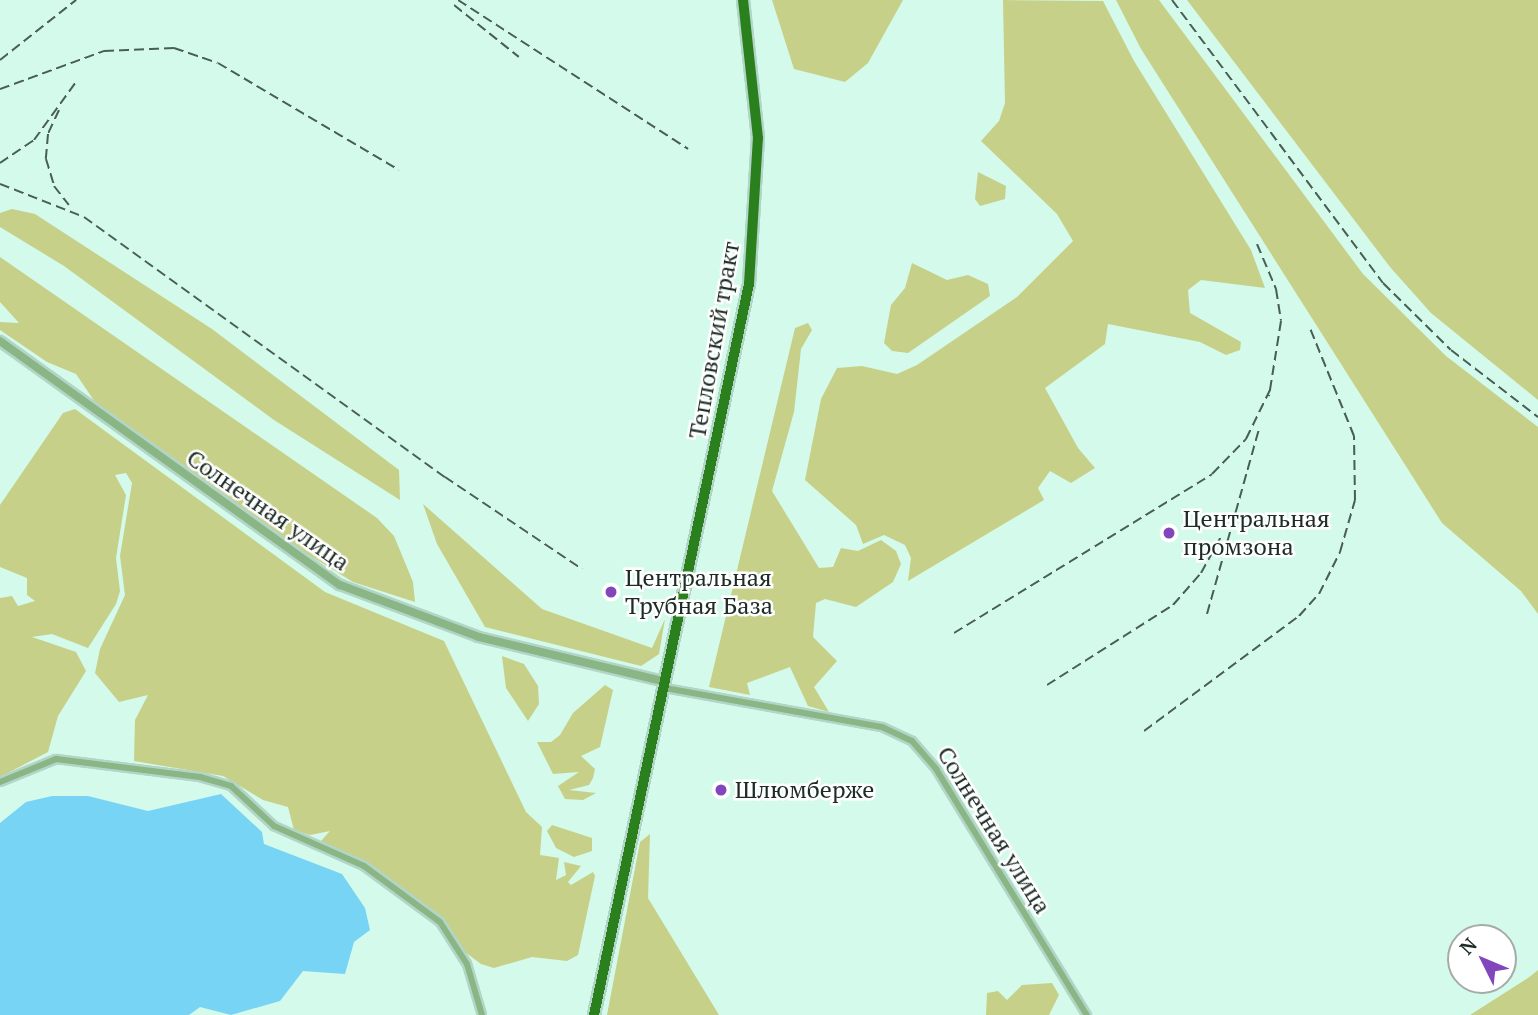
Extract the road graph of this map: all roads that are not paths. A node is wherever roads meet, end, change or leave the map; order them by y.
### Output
1 (743, 0) edge
2 (0, 341) edge
3 (665, 685) junction
4 (0, 782) edge
5 (482, 1015) edge
6 (594, 1015) edge
7 (1087, 1015) edge

1 - 3 main road, Тепловский тракт
2 - 3 street, Солнечная улица
3 - 6 main road, Тепловский тракт
3 - 7 street, Солнечная улица
4 - 5 street

